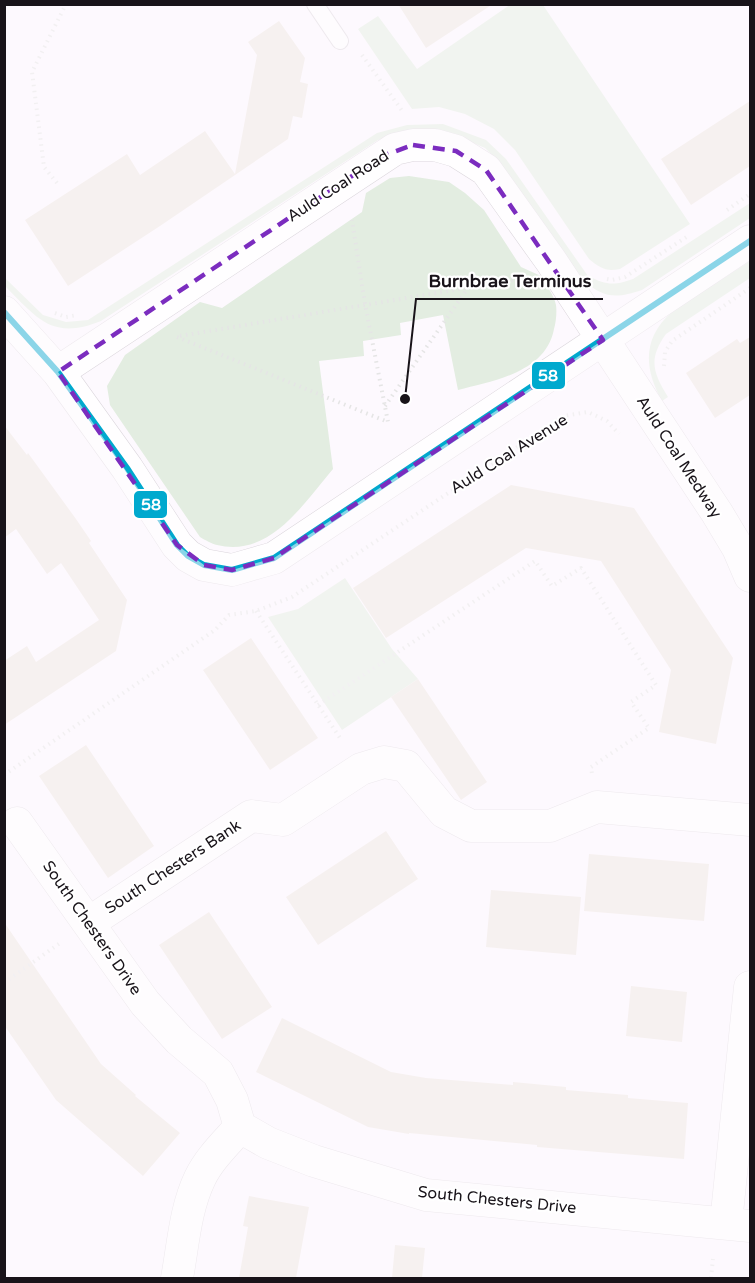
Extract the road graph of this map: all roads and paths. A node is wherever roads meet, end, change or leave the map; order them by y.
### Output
1 (66, 4) edge
2 (315, 4) edge
3 (340, 41) joint
4 (407, 118) dead end
5 (347, 181) junction
6 (57, 183) dead end
7 (750, 194) edge
8 (722, 214) dead end
9 (693, 233) dead end
10 (750, 241) edge
11 (551, 261) junction
12 (605, 278) dead end
13 (468, 287) junction
14 (750, 288) edge
15 (365, 304) junction
16 (47, 310) dead end
17 (4, 312) edge
18 (85, 314) dead end
19 (125, 326) junction
20 (176, 337) junction
21 (603, 340) junction
22 (664, 368) dead end
23 (58, 372) junction
24 (385, 406) junction
25 (654, 418) junction
26 (750, 576) edge
27 (256, 611) junction
28 (318, 705) junction
29 (361, 769) junction
30 (4, 775) edge
31 (597, 807) junction
32 (750, 820) edge
33 (17, 823) dead end
34 (90, 922) junction
35 (4, 983) edge
36 (750, 987) edge
37 (240, 1127) junction
38 (738, 1225) edge
39 (177, 1278) edge

1 - 6 path
2 - 3 lane
3 - 4 path
5 - 11 street, Auld Coal Road
5 - 15 path
5 - 19 street, Auld Coal Road
7 - 8 path
9 - 12 path
10 - 21 street
11 - 13 path
11 - 21 street, Auld Coal Road
13 - 15 path
13 - 24 path
14 - 22 path
15 - 20 path
15 - 24 path
16 - 18 path
17 - 23 street
19 - 20 path
19 - 23 street, Auld Coal Road
20 - 24 path
21 - 23 street
21 - 25 street, Auld Coal Medway
25 - 26 street, Auld Coal Medway
25 - 27 path, Auld Coal Avenue
27 - 28 path
27 - 30 path, Auld Coal Avenue
28 - 29 path
28 - 31 path
29 - 31 street, South Chesters Bank
29 - 34 street, South Chesters Bank
31 - 32 street, South Chesters Bank
33 - 34 street, South Chesters Drive
34 - 35 path
34 - 37 street, South Chesters Drive
36 - 38 street
37 - 38 street, South Chesters Drive
37 - 39 street

